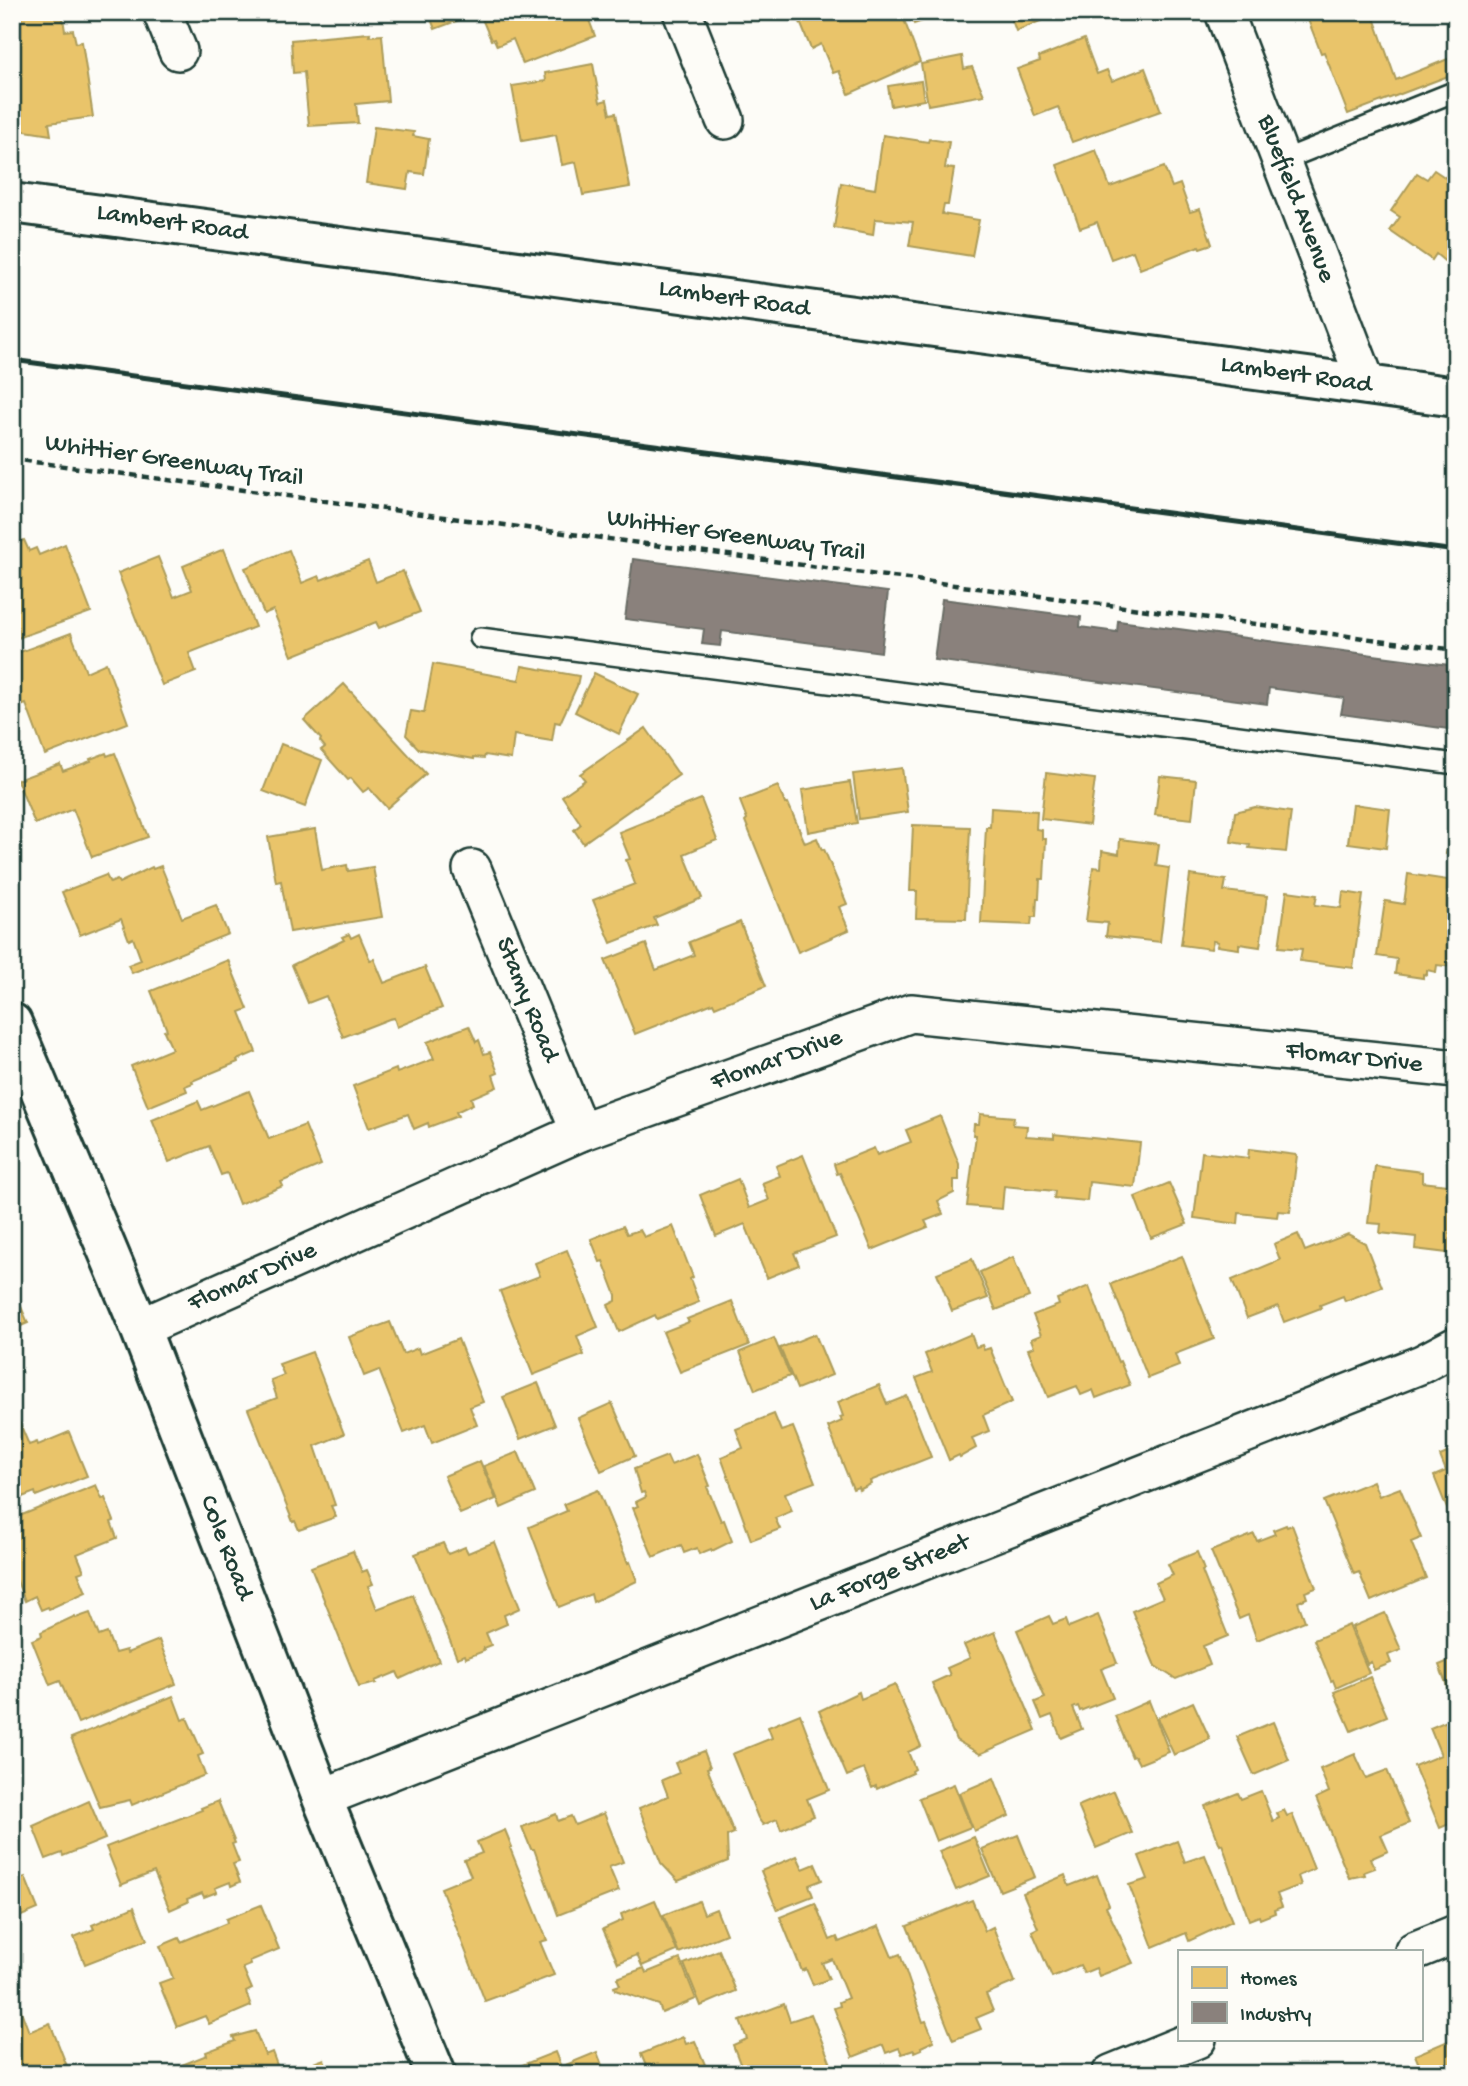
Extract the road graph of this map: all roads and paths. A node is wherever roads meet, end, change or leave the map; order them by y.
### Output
1 (162, 12) edge
2 (681, 12) edge
3 (1224, 12) edge
4 (178, 51) dead end
5 (1456, 91) edge
6 (725, 120) dead end
7 (1281, 161) junction
8 (12, 203) edge
9 (1367, 385) junction
10 (1456, 397) edge
11 (12, 459) edge
12 (480, 638) dead end
13 (1456, 650) edge
14 (1456, 764) edge
15 (472, 869) dead end
16 (12, 1023) edge
17 (1456, 1069) edge
18 (580, 1132) junction
19 (140, 1328) junction
20 (1456, 1346) edge
21 (322, 1798) junction
22 (1456, 1934) edge
23 (1416, 1950) edge
24 (1195, 2040) edge
25 (436, 2074) edge
26 (1111, 2074) edge

1 - 4 street
2 - 6 street
3 - 7 street, Bluefield Avenue
5 - 7 lane
7 - 9 street, Bluefield Avenue
8 - 9 main road, Lambert Road
9 - 10 main road, Lambert Road
11 - 13 path, Whittier Greenway Trail
12 - 14 lane
15 - 18 street, Stamy Road
16 - 19 main road, Cole Road
17 - 18 street, Flomar Drive
18 - 19 street, Flomar Drive
19 - 21 main road, Cole Road
20 - 21 street, La Forge Street
21 - 25 main road, Cole Road
22 - 23 street
24 - 26 street

